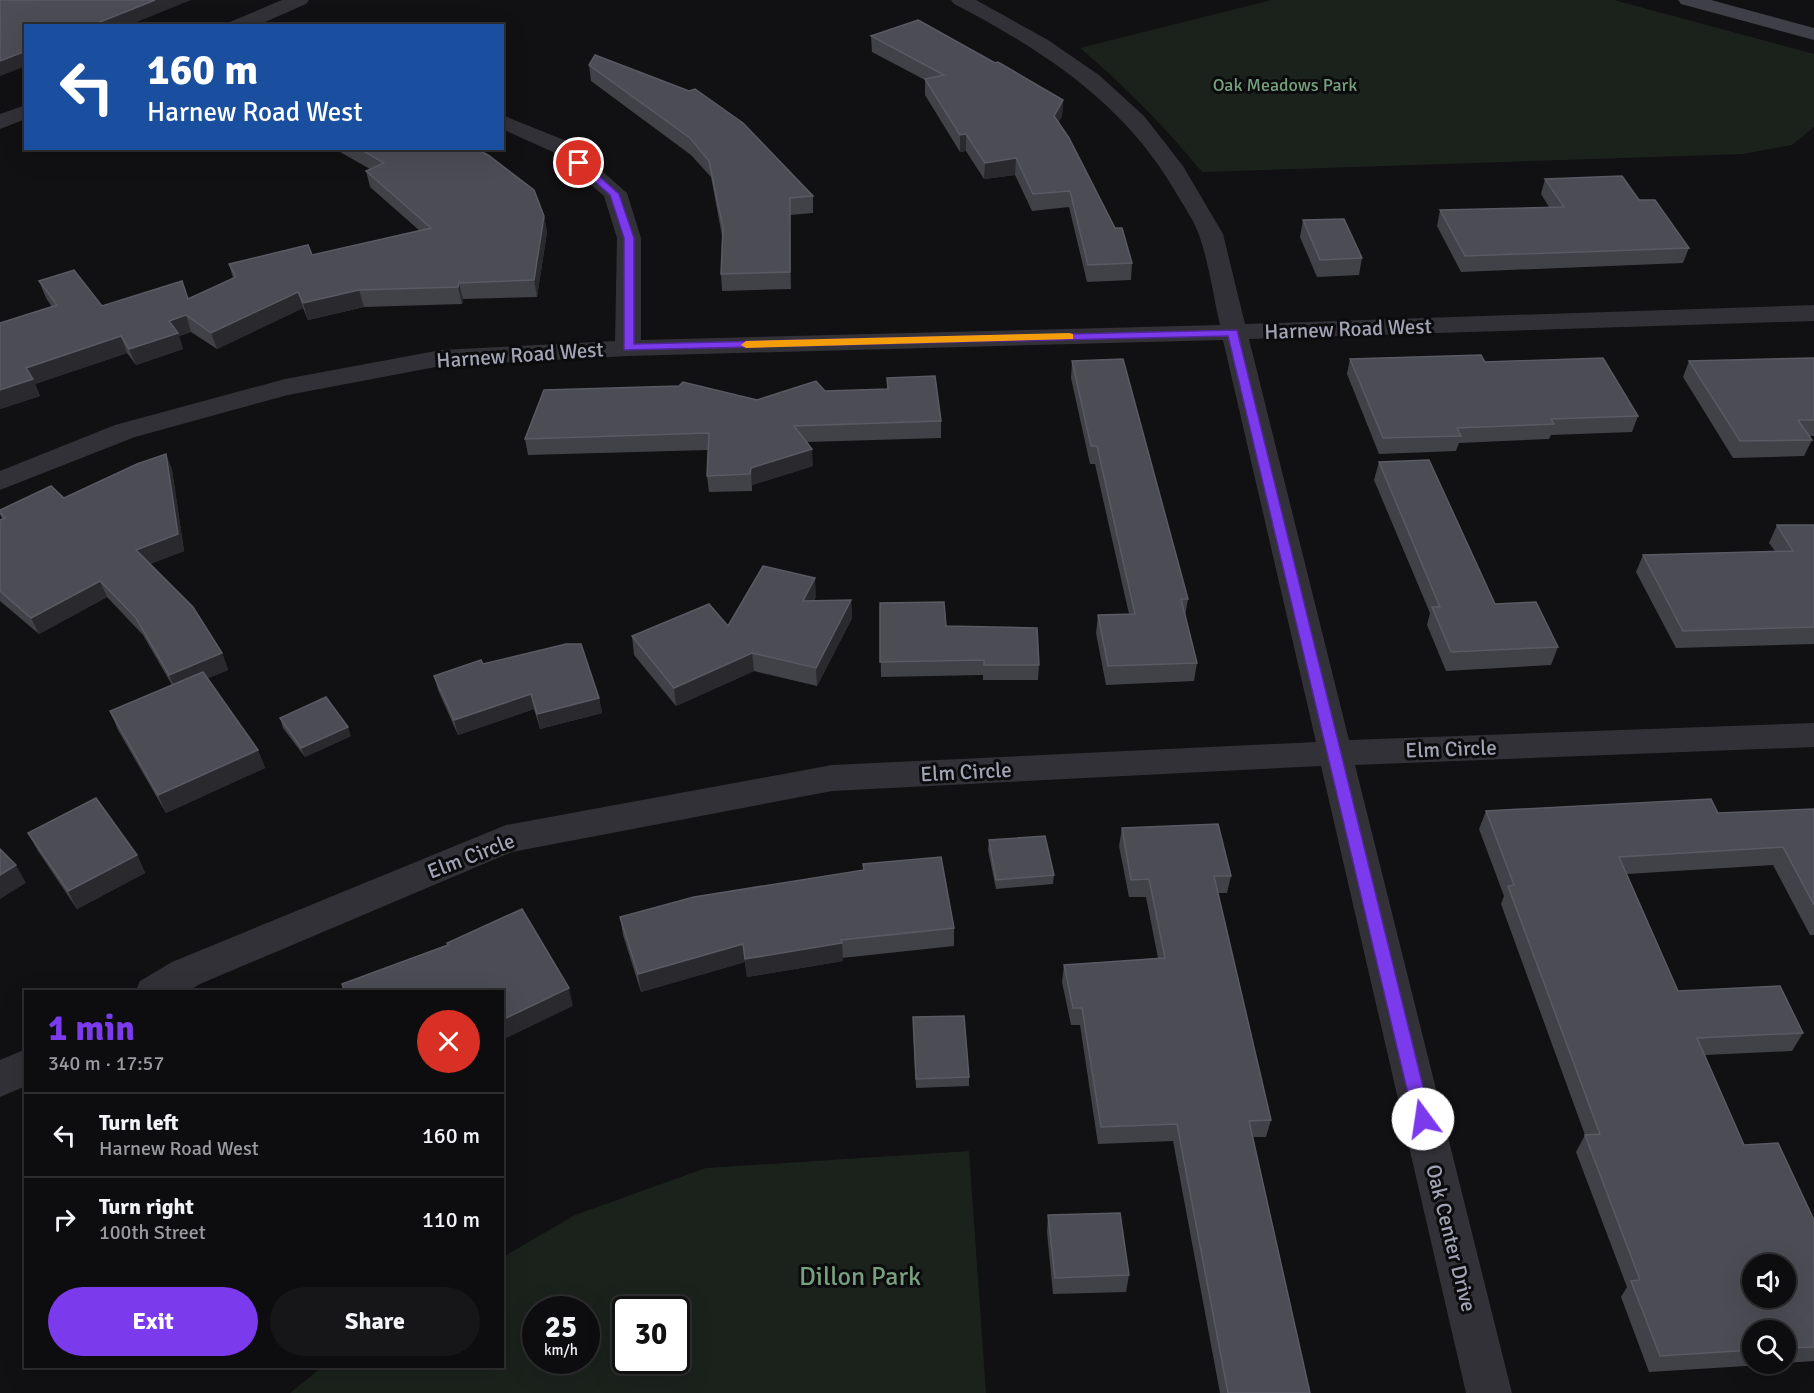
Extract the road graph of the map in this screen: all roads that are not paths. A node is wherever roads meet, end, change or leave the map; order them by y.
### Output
1 (299, 0) edge
2 (961, 0) edge
3 (1688, 0) edge
4 (263, 15) junction
5 (242, 24) edge
6 (283, 24) edge
7 (1814, 34) edge
8 (24, 112) edge
9 (0, 122) edge
10 (504, 122) edge
11 (1814, 313) edge
12 (1233, 332) junction
13 (628, 348) junction
14 (0, 481) edge
15 (1814, 735) edge
16 (1335, 753) junction
17 (157, 990) edge
18 (24, 1067) edge
19 (0, 1080) edge
20 (1489, 1393) edge

1 - 4 street
2 - 12 street, Oak Center Drive
3 - 7 street
4 - 5 street
4 - 6 street
8 - 9 street
10 - 13 street
11 - 12 street, Harnew Road West
12 - 13 street, Harnew Road West
12 - 16 street, Oak Center Drive
13 - 14 street, Harnew Road West
15 - 16 street, Elm Circle
16 - 17 street, Elm Circle
16 - 20 street, Oak Center Drive
18 - 19 street

